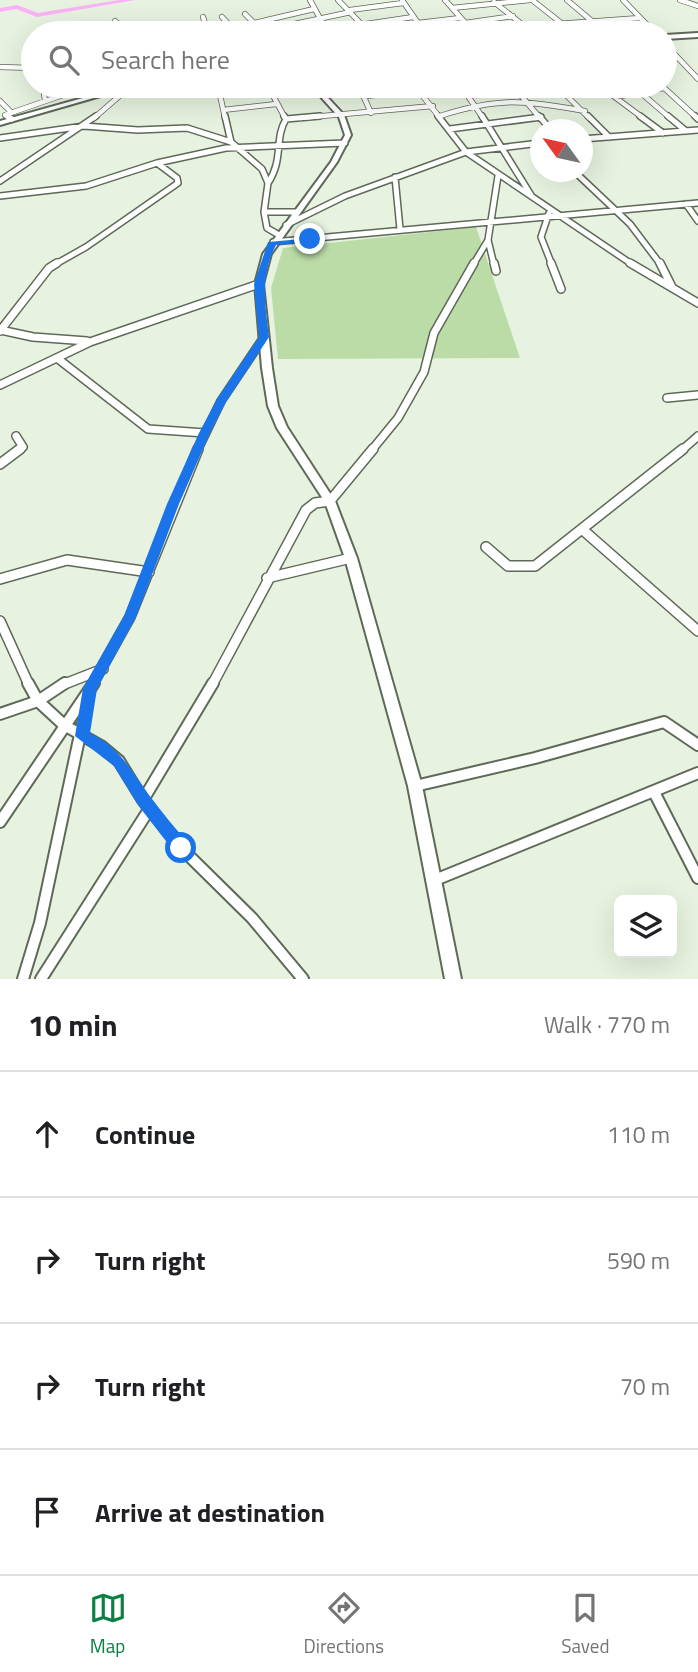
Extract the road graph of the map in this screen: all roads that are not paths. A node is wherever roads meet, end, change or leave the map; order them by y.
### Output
1 (310, 0) edge
2 (338, 0) edge
3 (445, 0) edge
4 (531, 0) edge
5 (567, 0) edge
6 (623, 0) edge
7 (680, 0) edge
8 (402, 1) edge
9 (493, 1) edge
10 (698, 6) edge
11 (452, 8) junction
12 (314, 9) junction
13 (350, 11) junction
14 (245, 14) dead end
15 (513, 16) junction
16 (203, 17) dead end
17 (222, 17) dead end
18 (413, 17) junction
19 (460, 18) junction
20 (640, 18) junction
21 (318, 19) junction
22 (204, 21) edge
23 (226, 21) edge
24 (252, 21) edge
25 (263, 21) edge
26 (310, 21) edge
27 (360, 21) edge
28 (384, 21) edge
29 (416, 21) edge
30 (435, 21) edge
31 (463, 21) edge
32 (479, 21) edge
33 (519, 21) edge
34 (560, 21) edge
35 (593, 21) joint
36 (643, 21) edge
37 (698, 35) edge
38 (677, 36) edge
39 (677, 57) edge
40 (0, 67) edge
41 (21, 68) edge
42 (698, 79) edge
43 (45, 98) edge
44 (54, 98) edge
45 (84, 98) edge
46 (118, 98) edge
47 (220, 98) edge
48 (273, 98) edge
49 (325, 98) edge
50 (366, 98) edge
51 (426, 98) edge
52 (469, 98) edge
53 (570, 98) edge
54 (616, 98) edge
55 (647, 98) edge
56 (675, 98) edge
57 (527, 100) junction
58 (0, 101) edge
59 (45, 101) junction
60 (276, 104) junction
61 (474, 105) junction
62 (433, 106) junction
63 (223, 110) junction
64 (585, 111) junction
65 (371, 113) junction
66 (11, 116) junction
67 (342, 116) junction
68 (440, 116) junction
69 (541, 117) joint
70 (698, 118) edge
71 (286, 119) junction
72 (0, 123) edge
73 (487, 124) junction
74 (84, 126) junction
75 (450, 129) junction
76 (686, 131) junction
77 (698, 131) edge
78 (663, 133) junction
79 (609, 137) junction
80 (0, 138) edge
81 (593, 138) edge
82 (231, 142) junction
83 (345, 143) junction
84 (530, 144) edge
85 (237, 147) junction
86 (283, 147) junction
87 (504, 148) junction
88 (466, 152) junction
89 (157, 163) junction
90 (498, 176) junction
91 (395, 177) junction
92 (0, 181) edge
93 (586, 182) edge
94 (268, 183) junction
95 (0, 196) edge
96 (531, 196) junction
97 (698, 203) edge
98 (686, 204) junction
99 (551, 207) junction
100 (616, 209) junction
101 (264, 212) junction
102 (295, 212) junction
103 (563, 215) junction
104 (548, 216) junction
105 (490, 221) junction
106 (698, 221) edge
107 (400, 229) junction
108 (279, 234) junction
109 (488, 240) junction
110 (496, 271) dead end
111 (258, 284) junction
112 (672, 287) junction
113 (561, 289) dead end
114 (682, 293) junction
115 (698, 294) edge
116 (698, 303) edge
117 (0, 330) edge
118 (264, 337) junction
119 (90, 342) junction
120 (57, 358) junction
121 (0, 386) edge
122 (698, 395) edge
123 (667, 398) dead end
124 (205, 433) junction
125 (16, 436) dead end
126 (698, 436) edge
127 (0, 464) edge
128 (330, 501) junction
129 (583, 530) junction
130 (485, 547) dead end
131 (351, 558) junction
132 (149, 572) junction
133 (267, 578) junction
134 (0, 579) edge
135 (0, 621) edge
136 (698, 629) edge
137 (103, 669) junction
138 (90, 688) junction
139 (37, 701) junction
140 (0, 714) edge
141 (64, 725) junction
142 (82, 736) junction
143 (698, 745) edge
144 (698, 774) edge
145 (415, 786) junction
146 (654, 792) junction
147 (147, 804) junction
148 (0, 821) edge
149 (698, 878) edge
150 (435, 880) junction
151 (23, 979) edge
152 (41, 979) edge
153 (303, 979) edge
154 (453, 979) edge

1 - 12 street
2 - 13 street
3 - 11 street
4 - 9 street
4 - 34 street
5 - 35 street
6 - 20 street
7 - 10 street
8 - 13 street
8 - 18 street
9 - 11 street
9 - 15 street
11 - 19 street
12 - 21 street
12 - 25 street
13 - 21 street
13 - 27 street
14 - 24 street
15 - 32 street
15 - 33 street
16 - 22 street
17 - 23 street
18 - 28 street
18 - 29 street
19 - 30 street
19 - 31 street
20 - 35 street
20 - 36 street
21 - 26 street
37 - 38 street
39 - 42 street
40 - 41 street
43 - 59 street
44 - 59 street
45 - 66 street
46 - 74 street
47 - 63 street
48 - 60 street
49 - 67 street
50 - 65 street
51 - 62 street
52 - 61 street
53 - 64 street
54 - 78 street
55 - 76 street
56 - 70 street
57 - 61 street
57 - 64 street
57 - 69 street
58 - 66 street
59 - 66 street
60 - 63 street
60 - 71 street
61 - 68 street
61 - 73 street
62 - 65 street
62 - 68 street
63 - 82 street
64 - 79 street
65 - 67 street
66 - 72 street
67 - 71 street
67 - 83 street
68 - 75 street
69 - 73 street
71 - 86 street
73 - 75 street
73 - 87 street
74 - 80 street
74 - 82 street
74 - 92 street
75 - 88 street
76 - 77 street
76 - 78 street
78 - 79 street
79 - 81 street
82 - 85 street
83 - 86 street
83 - 102 street
84 - 87 street
85 - 86 street
85 - 89 street
85 - 94 street
86 - 94 street
87 - 88 street
87 - 96 street
88 - 90 street
88 - 91 street
89 - 95 street
89 - 117 street
90 - 96 street
90 - 105 street
91 - 107 street
91 - 108 street
93 - 100 street
94 - 101 street
96 - 99 street
97 - 98 street
98 - 100 street
98 - 106 street
99 - 103 street
99 - 104 street
100 - 103 street
100 - 112 street
101 - 102 street
101 - 108 street
102 - 108 street
103 - 104 street
103 - 112 street
104 - 105 street
104 - 113 street
105 - 107 street
105 - 109 street
107 - 108 street
108 - 111 street
109 - 110 street
109 - 128 street
111 - 118 street
111 - 119 street
112 - 114 street
114 - 115 street
114 - 116 street
117 - 119 street
118 - 124 street
118 - 128 street
119 - 120 street
120 - 121 street
120 - 124 street
122 - 123 street
124 - 132 street
125 - 127 street
126 - 129 street
128 - 131 street
128 - 133 street
129 - 130 street
129 - 136 street
131 - 133 street
131 - 145 street
132 - 134 street
132 - 137 street
133 - 147 street
135 - 139 street
137 - 138 street
137 - 139 street
138 - 141 street
138 - 142 street
139 - 140 street
139 - 141 street
141 - 142 street
141 - 148 street
142 - 147 street
142 - 151 street
143 - 145 street
144 - 146 street
145 - 150 street
146 - 149 street
146 - 150 street
147 - 152 street
147 - 153 street
150 - 154 street

